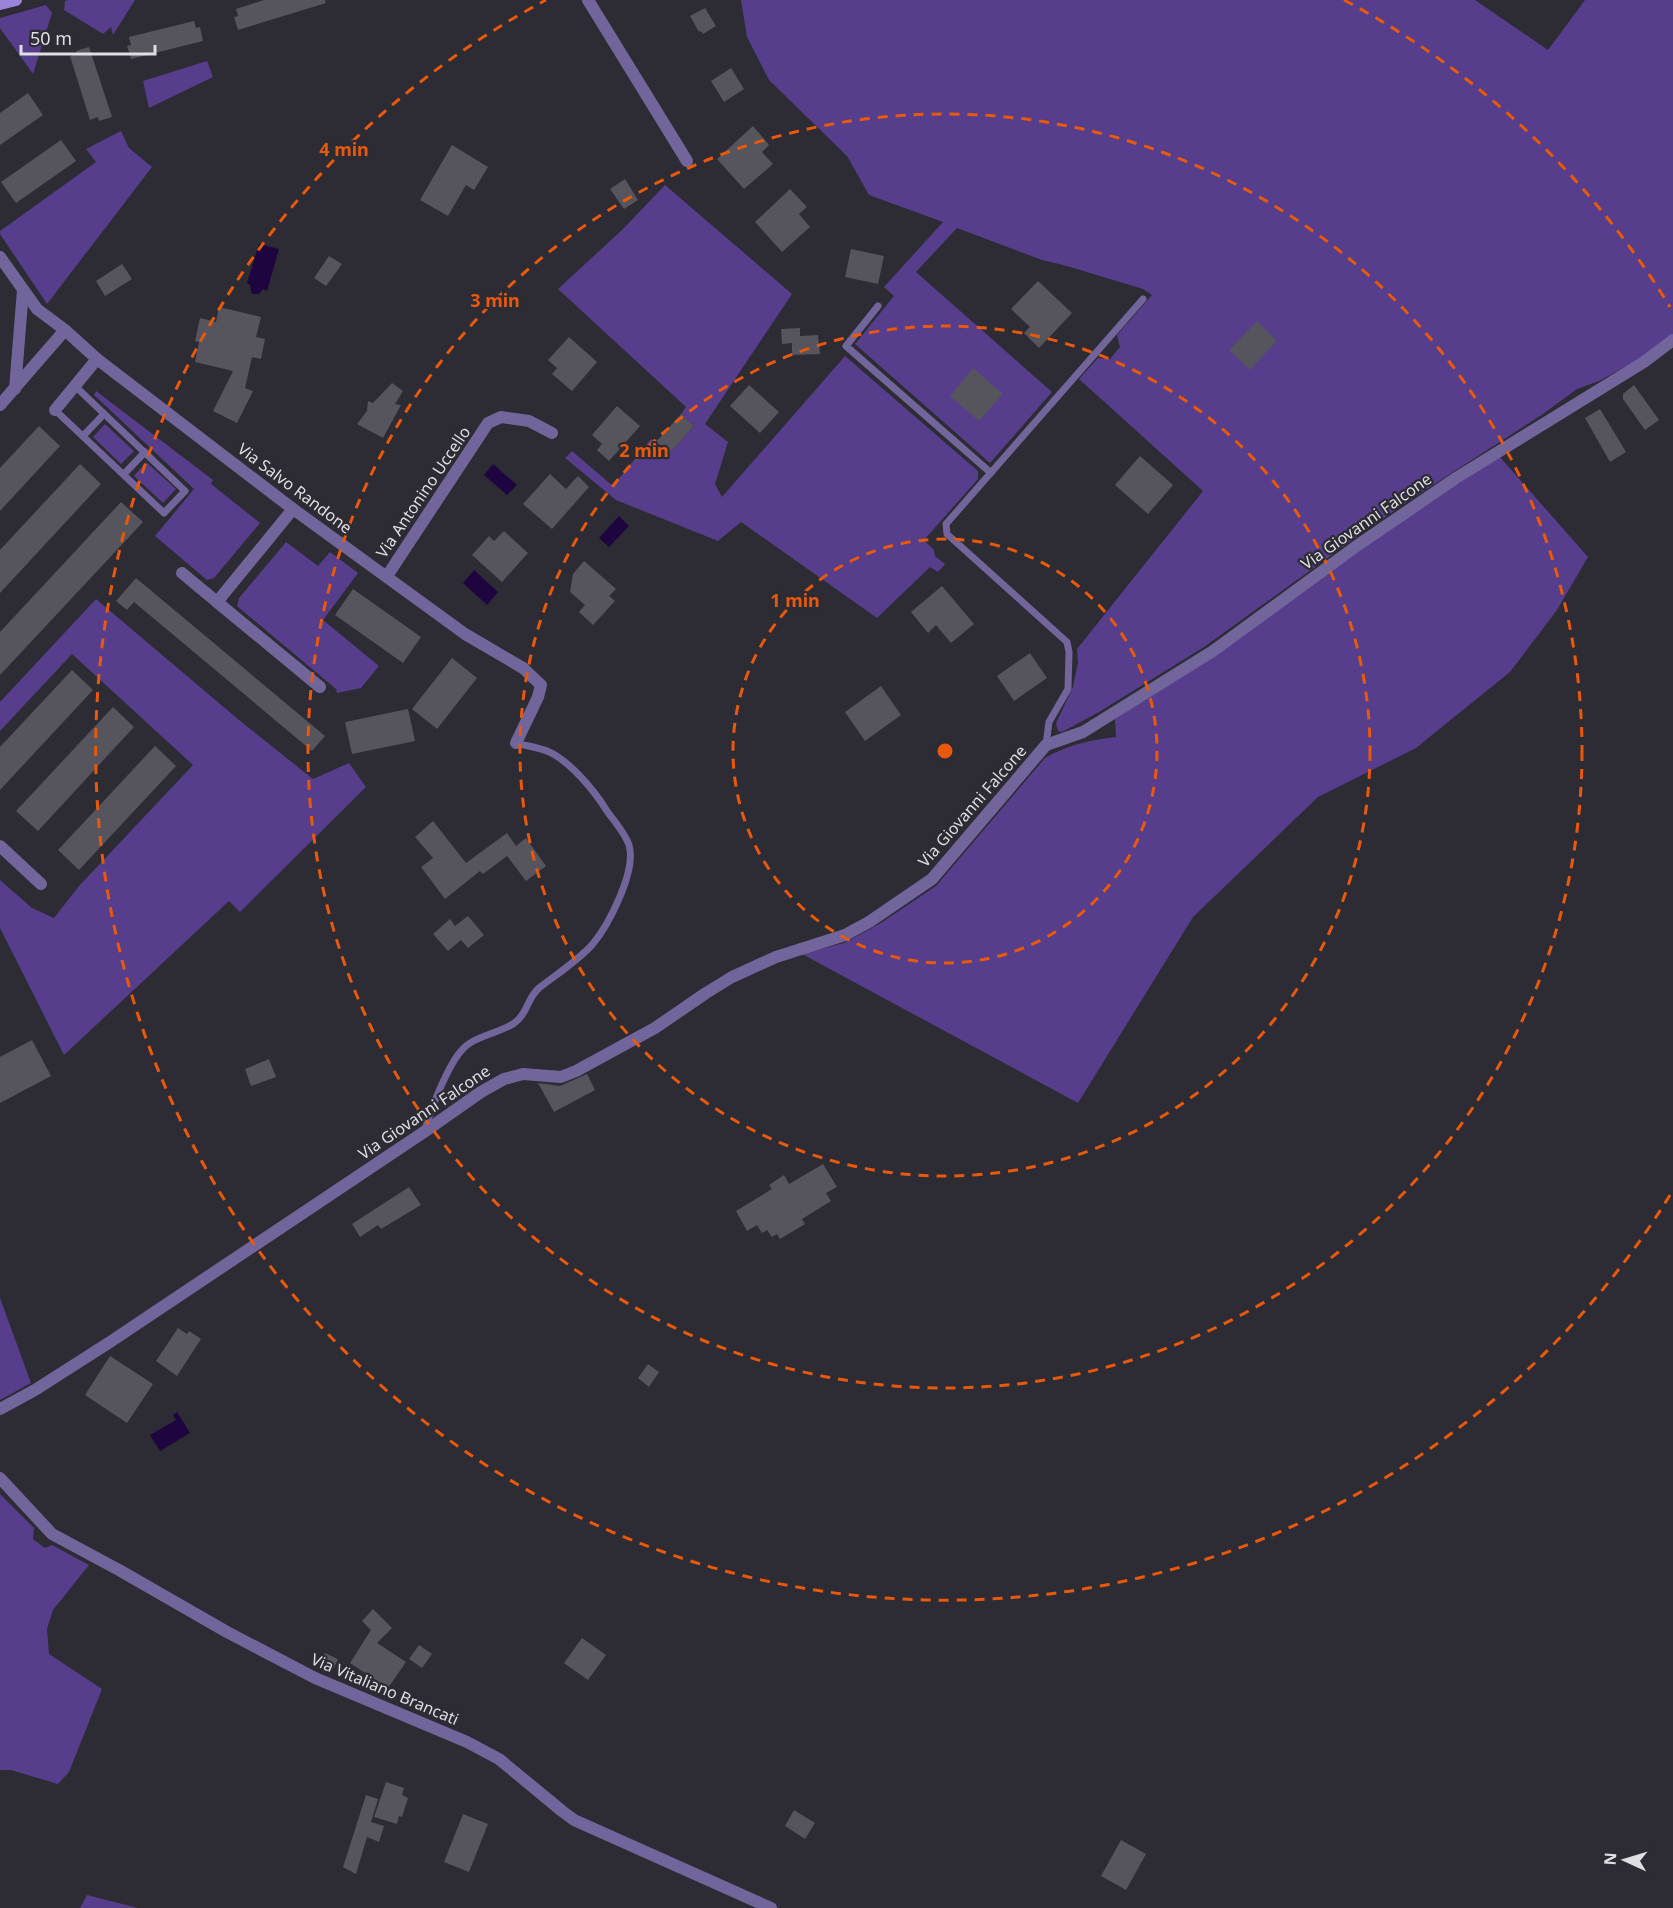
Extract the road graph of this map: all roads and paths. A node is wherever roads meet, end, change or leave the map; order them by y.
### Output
1 (16, 0) edge
2 (588, 0) edge
3 (0, 4) edge
4 (687, 161) dead end
5 (0, 257) edge
6 (23, 290) junction
7 (1143, 299) dead end
8 (878, 306) dead end
9 (66, 330) junction
10 (1673, 340) edge
11 (97, 359) junction
12 (75, 386) junction
13 (15, 389) junction
14 (0, 405) edge
15 (55, 410) joint
16 (104, 414) junction
17 (552, 433) dead end
18 (83, 436) junction
19 (145, 452) junction
20 (991, 472) junction
21 (124, 474) junction
22 (293, 509) junction
23 (182, 573) dead end
24 (387, 576) junction
25 (217, 602) junction
26 (320, 687) dead end
27 (516, 743) joint
28 (1046, 745) junction
29 (0, 846) edge
30 (41, 884) dead end
31 (424, 1132) junction
32 (0, 1409) edge
33 (0, 1478) edge
34 (771, 1908) edge

1 - 3 main road
2 - 4 street
5 - 6 street, Via Salvo Randone
6 - 9 street, Via Salvo Randone
6 - 13 street
7 - 20 lane
8 - 20 lane
9 - 11 street, Via Salvo Randone
9 - 13 street
10 - 28 street, Via Giovanni Falcone
11 - 12 street
11 - 22 street, Via Salvo Randone
12 - 15 street
12 - 16 lane
13 - 14 street
15 - 18 lane
16 - 18 lane
16 - 19 lane
17 - 24 street, Via Antonino Uccello
18 - 21 lane
19 - 21 lane
19 - 21 lane
20 - 28 lane
22 - 24 street, Via Salvo Randone
22 - 25 street
23 - 25 street
24 - 27 street, Via Salvo Randone
25 - 26 street
27 - 31 lane
28 - 31 street, Via Giovanni Falcone
29 - 30 street
31 - 32 street, Via Giovanni Falcone
33 - 34 street, Via Vitaliano Brancati

